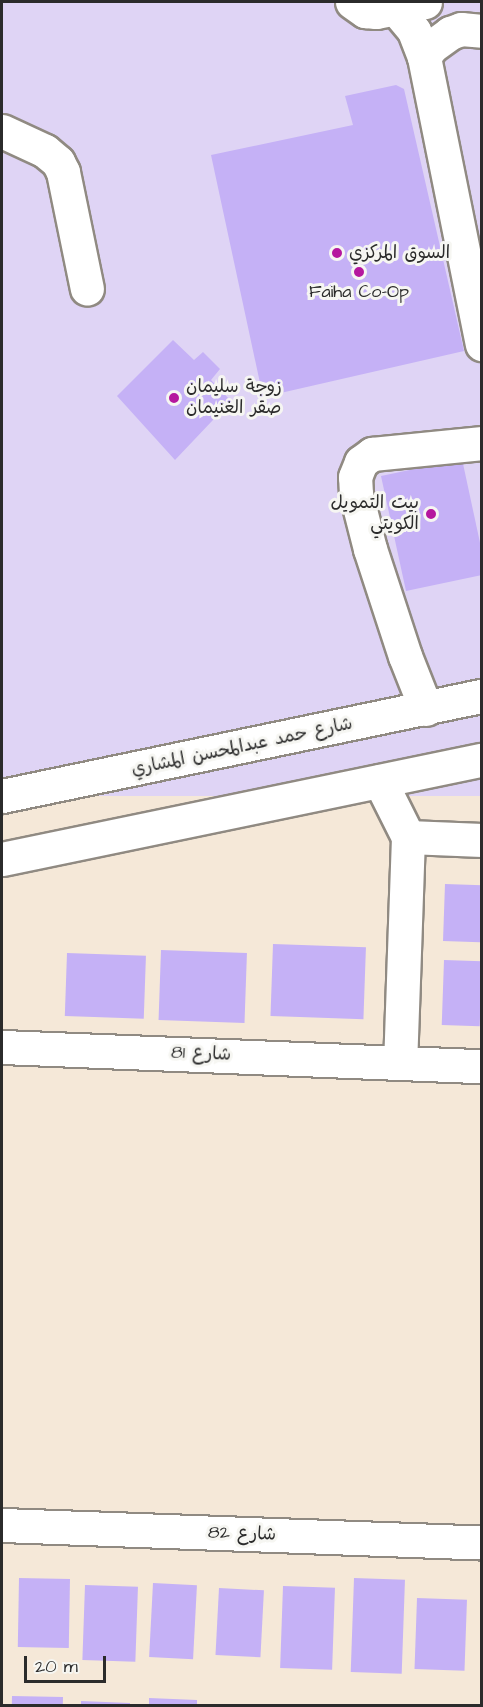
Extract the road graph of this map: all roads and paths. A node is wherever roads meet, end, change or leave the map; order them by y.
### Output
1 (352, 2) edge
2 (410, 5) edge
3 (482, 31) edge
4 (424, 57) junction
5 (2, 131) edge
6 (87, 289) dead end
7 (480, 325) edge
8 (482, 443) edge
9 (482, 696) edge
10 (426, 709) junction
11 (482, 760) edge
12 (380, 781) junction
13 (2, 796) edge
14 (408, 837) junction
15 (482, 840) edge
16 (2, 859) edge
17 (2, 1047) edge
18 (400, 1062) junction
19 (482, 1066) edge
20 (2, 1525) edge
21 (482, 1543) edge

1 - 2 street
2 - 4 street
3 - 4 street
4 - 7 street
5 - 6 street
8 - 10 street
9 - 10 street, شارع حمد عبدالمحسن المشاري
10 - 13 street, شارع حمد عبدالمحسن المشاري
11 - 12 street
12 - 14 street
12 - 16 street
14 - 15 street
14 - 18 street
17 - 18 street, شارع 81
18 - 19 street, شارع 81
20 - 21 street, شارع 82

